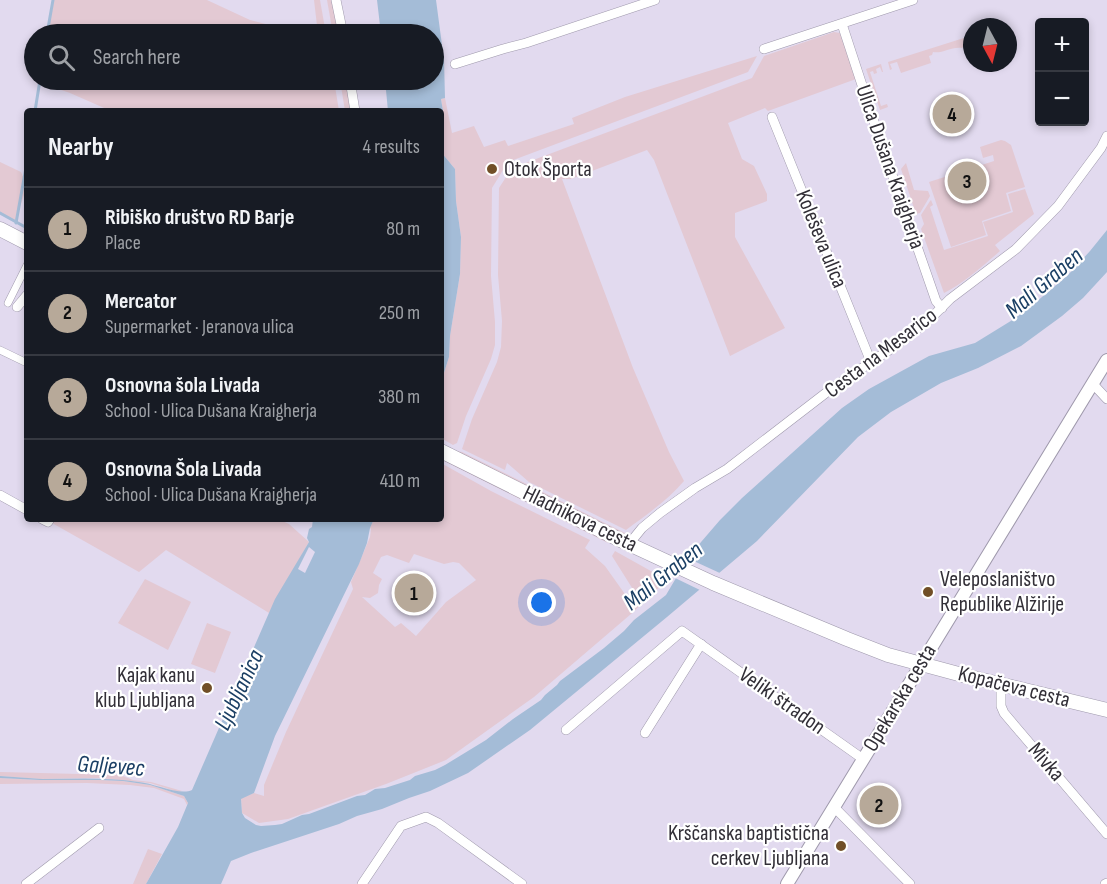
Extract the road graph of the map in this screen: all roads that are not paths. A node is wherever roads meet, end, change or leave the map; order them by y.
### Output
1 (336, 0) edge
2 (655, 0) edge
3 (913, 0) edge
4 (341, 24) edge
5 (842, 24) junction
6 (764, 49) dead end
7 (456, 64) dead end
8 (352, 90) edge
9 (355, 108) edge
10 (772, 117) dead end
11 (1107, 136) edge
12 (0, 230) edge
13 (24, 242) edge
14 (24, 273) edge
15 (24, 297) edge
16 (12, 305) joint
17 (942, 308) junction
18 (0, 350) edge
19 (1107, 360) edge
20 (24, 362) edge
21 (871, 362) junction
22 (1093, 384) junction
23 (1107, 399) edge
24 (444, 452) edge
25 (0, 495) edge
26 (24, 508) edge
27 (629, 544) junction
28 (701, 644) junction
29 (921, 663) junction
30 (1001, 685) junction
31 (1107, 710) edge
32 (566, 730) dead end
33 (645, 733) dead end
34 (863, 759) junction
35 (834, 807) junction
36 (99, 828) dead end
37 (1107, 834) edge
38 (26, 884) edge
39 (362, 884) edge
40 (522, 884) edge
41 (787, 884) edge
42 (910, 884) edge

1 - 4 street
2 - 7 street
3 - 5 street
5 - 6 street
5 - 17 street, Ulica Dušana Kraigherja
8 - 9 street
10 - 21 street, Koleševa ulica
11 - 17 street, Cesta na Mesarico
12 - 13 main road
14 - 16 street
15 - 16 street
17 - 21 street, Cesta na Mesarico
18 - 20 street
19 - 22 street, Opekarska cesta
21 - 27 street, Cesta na Mesarico
22 - 23 street
22 - 29 street, Opekarska cesta
24 - 27 main road, Hladnikova cesta
25 - 26 street
27 - 29 main road, Hladnikova cesta
28 - 32 street, Veliki štradon
28 - 33 street
28 - 34 street, Veliki štradon
29 - 30 main road, Kopačeva cesta
29 - 34 street, Opekarska cesta
30 - 31 main road, Kopačeva cesta
30 - 37 street, Mivka
34 - 35 street, Opekarska cesta
35 - 41 street, Opekarska cesta
35 - 42 street
36 - 38 street
39 - 40 street

